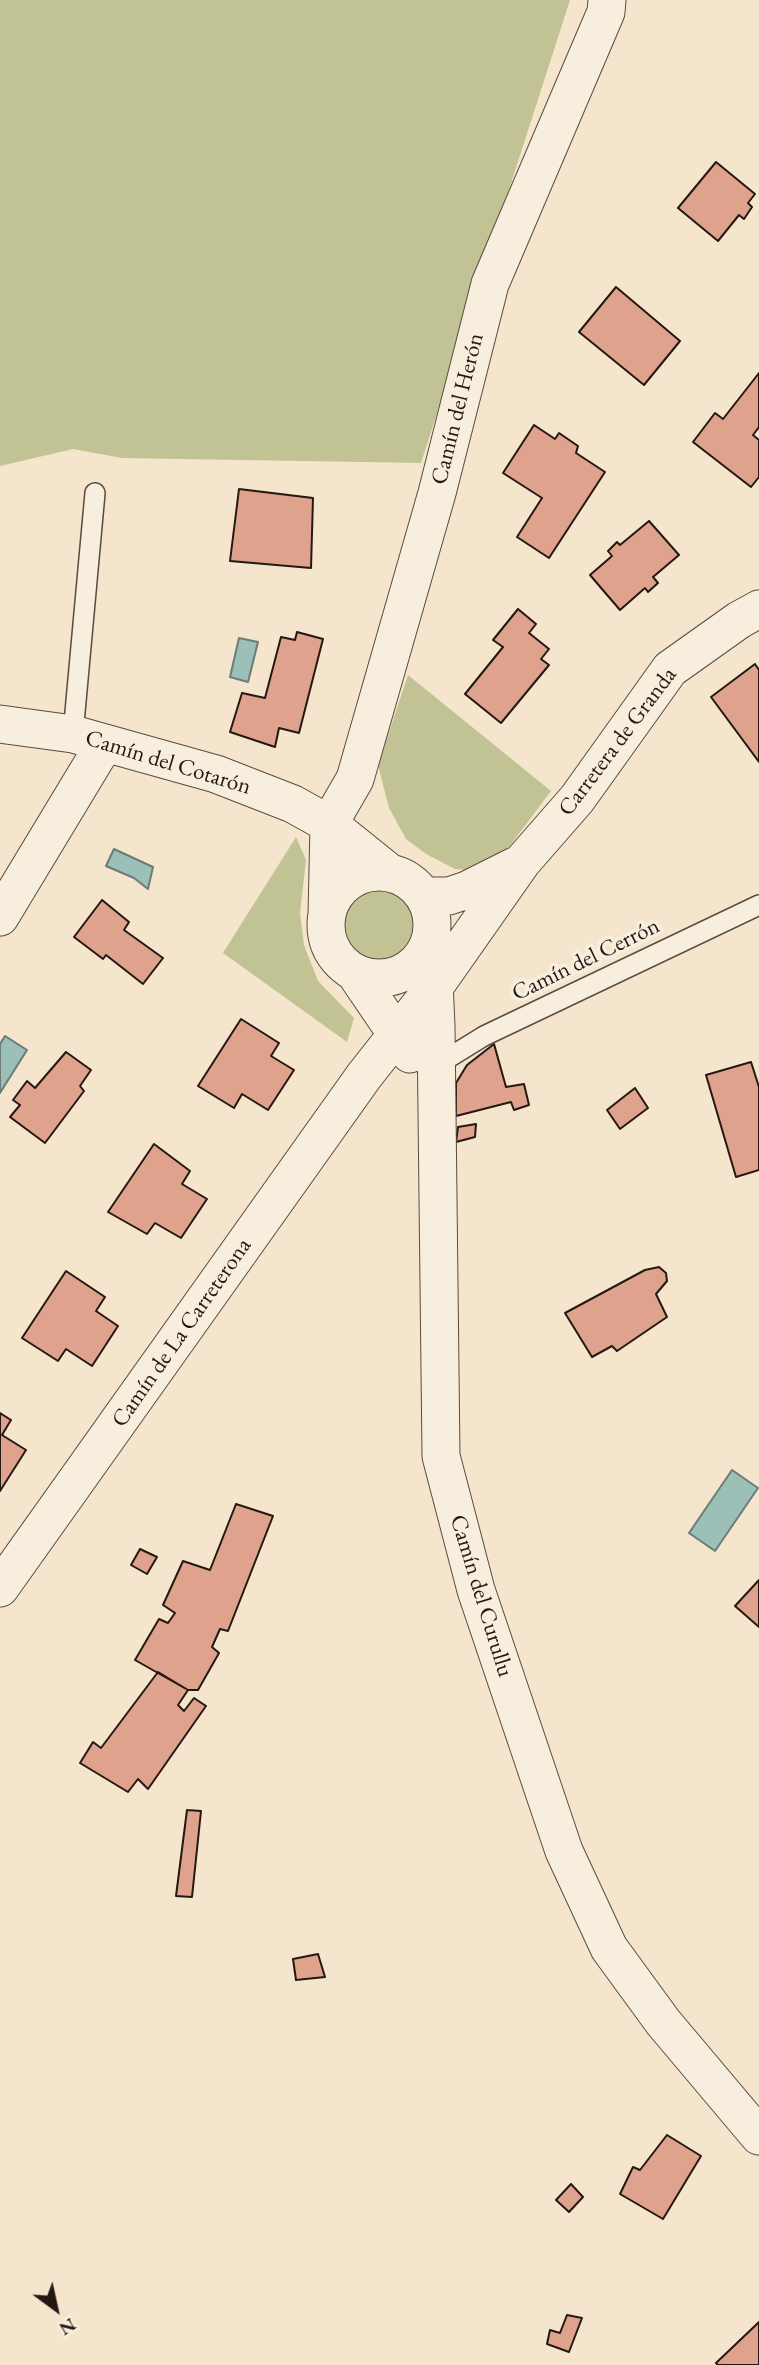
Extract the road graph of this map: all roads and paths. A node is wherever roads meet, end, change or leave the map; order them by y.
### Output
1 (607, 0) edge
2 (95, 493) dead end
3 (759, 609) edge
4 (0, 724) edge
5 (89, 738) junction
6 (329, 824) junction
7 (522, 862) junction
8 (390, 873) junction
9 (424, 896) junction
10 (759, 905) edge
11 (327, 915) junction
12 (0, 917) edge
13 (432, 936) junction
14 (352, 969) junction
15 (435, 986) junction
16 (421, 1060) junction
17 (363, 1076) junction
18 (0, 1588) edge
19 (759, 2136) edge

1 - 6 street, Camín del Herón
2 - 5 lane
3 - 7 street, Carretera de Granda
4 - 5 street, Camín del Cotarón
5 - 6 street, Camín del Cotarón
5 - 12 street
6 - 8 street, Camín del Cotarón
6 - 11 street
7 - 9 street, Carretera de Granda
7 - 15 street, Carretera de Granda
8 - 9 street, Camín del Cotarón
8 - 11 street
9 - 13 street, Camín del Curullu
10 - 16 lane, Camín del Cerrón
11 - 14 street
13 - 14 street
13 - 15 street, Camín del Curullu
14 - 15 street
14 - 16 street
14 - 17 street
15 - 16 street, Camín del Curullu
15 - 16 street, Camín de La Carreterona
16 - 17 street, Camín de La Carreterona
16 - 19 street, Camín del Curullu
17 - 18 street, Camín de La Carreterona

